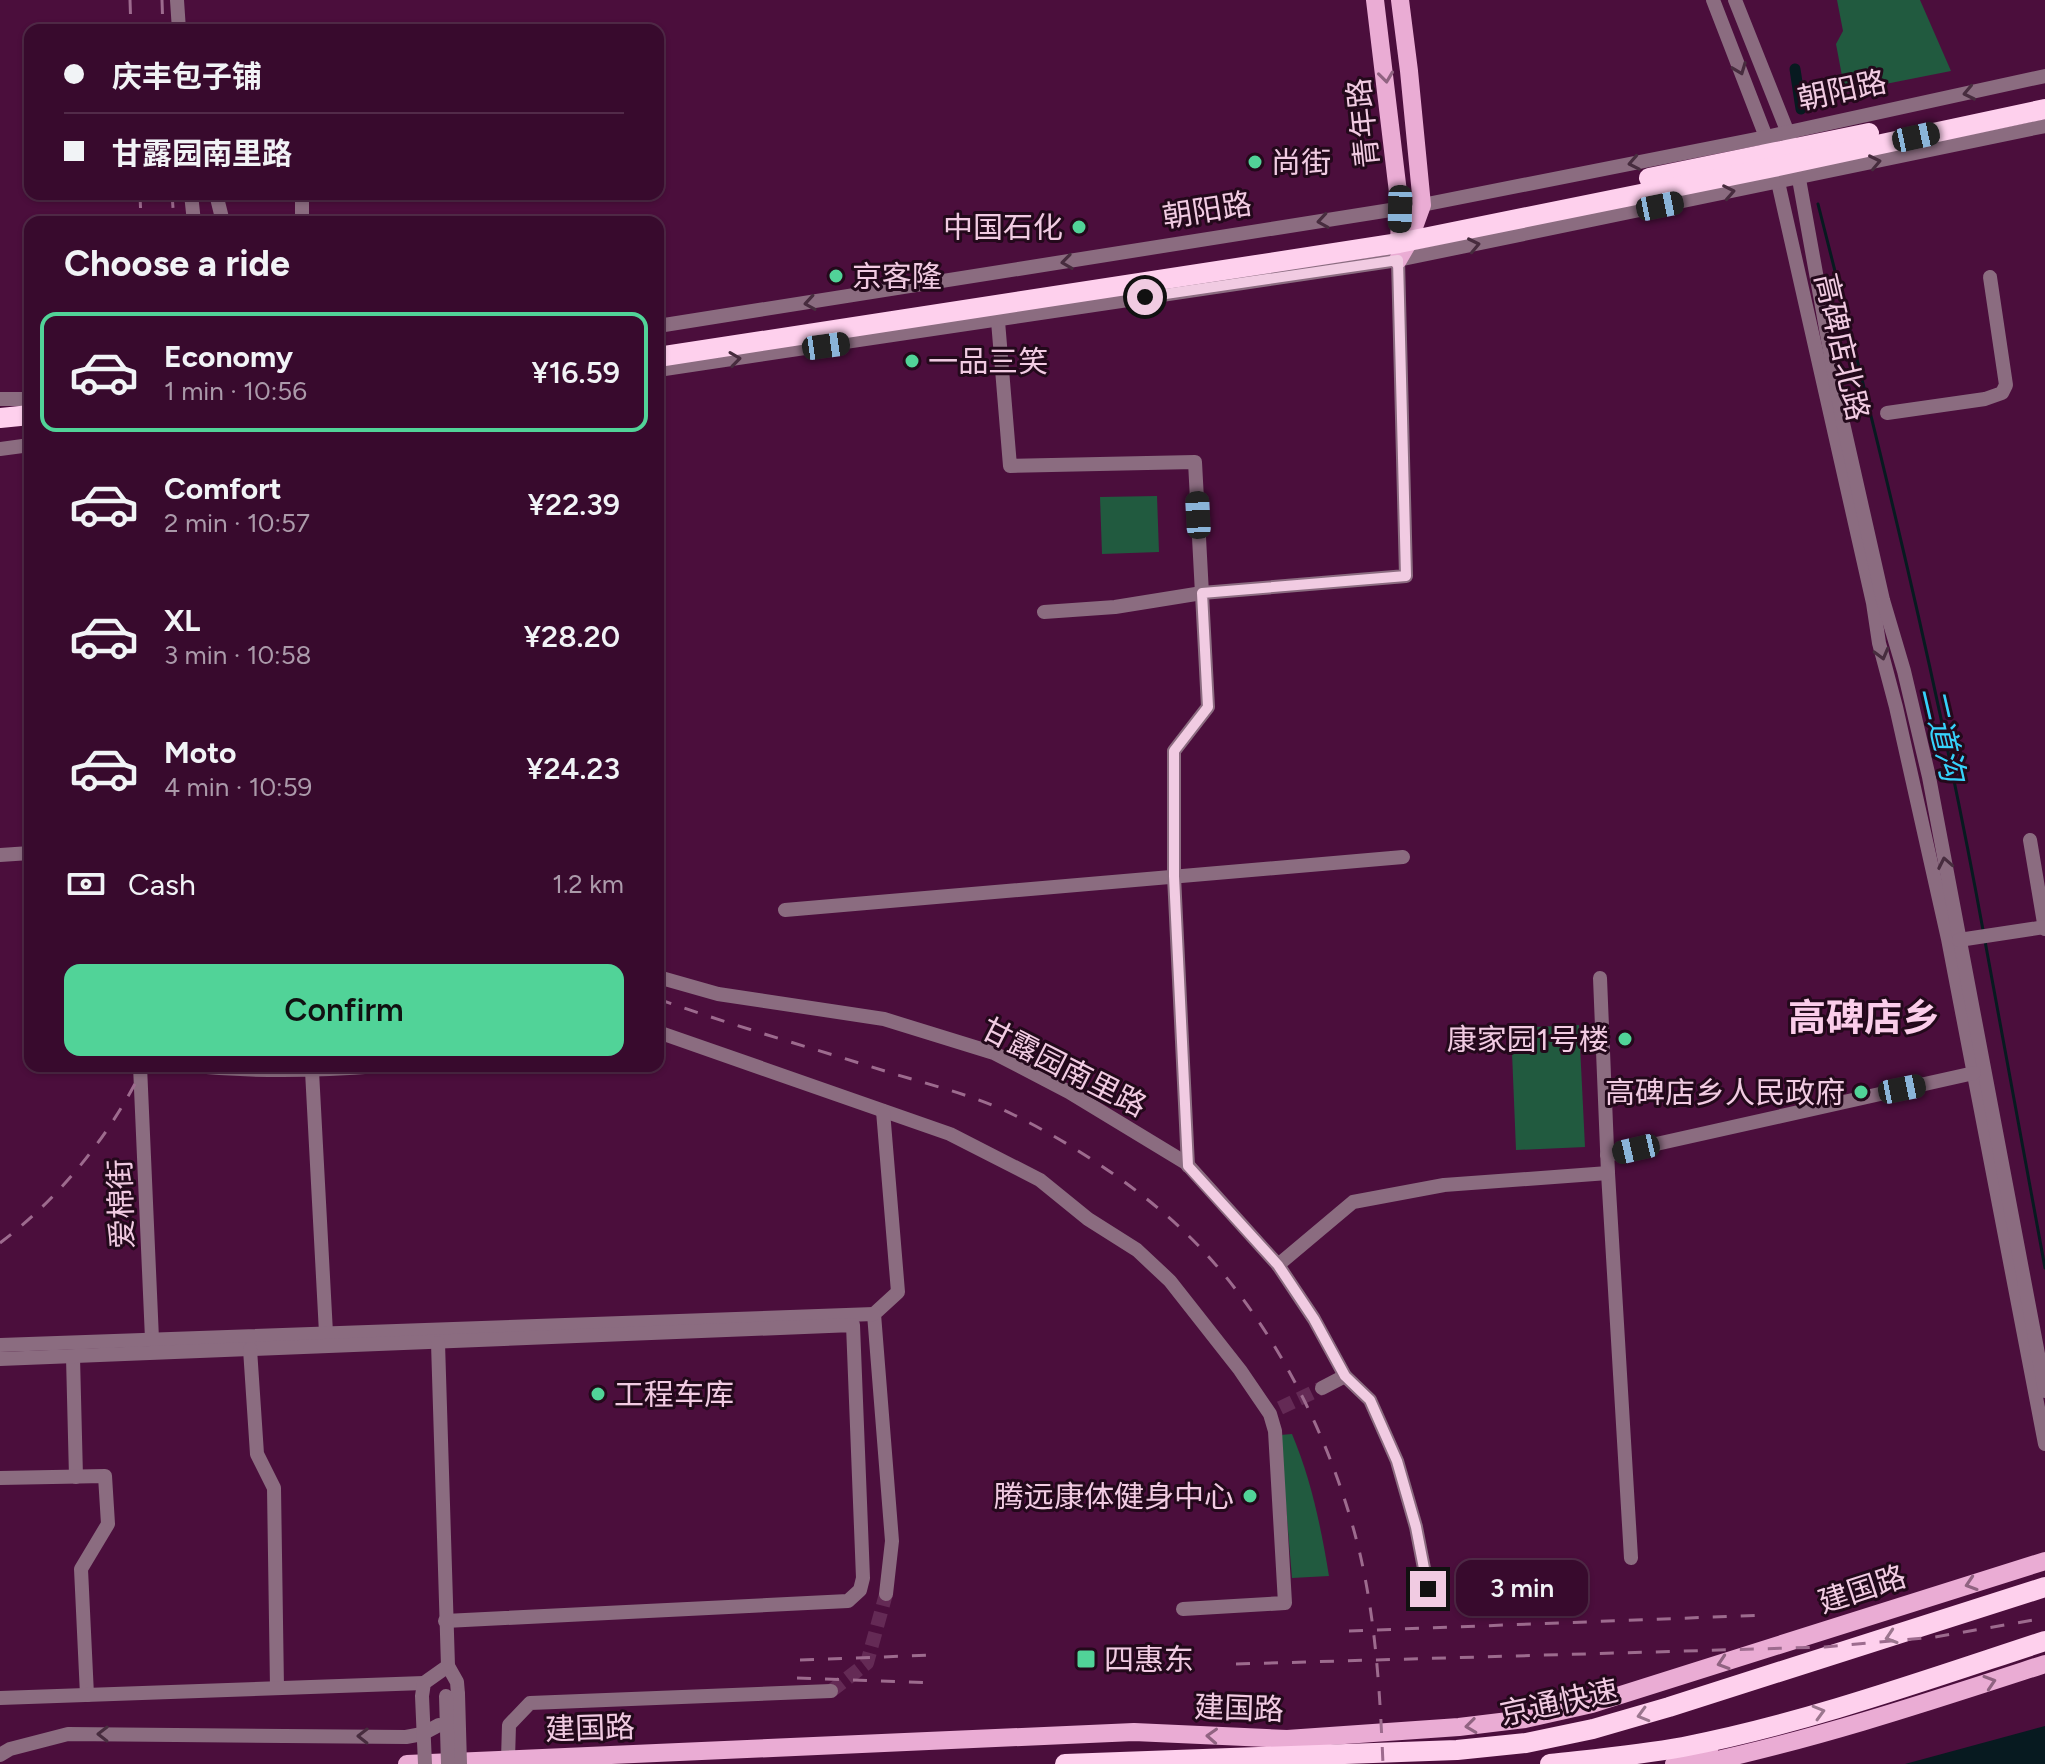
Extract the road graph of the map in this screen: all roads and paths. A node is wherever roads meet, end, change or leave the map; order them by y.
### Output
1 (177, 0) edge
2 (1375, 0) edge
3 (1400, 0) edge
4 (1713, 0) edge
5 (1735, 0) edge
6 (179, 24) edge
7 (2045, 76) edge
8 (2045, 98) edge
9 (2045, 109) edge
10 (2045, 126) edge
11 (1793, 156) junction
12 (1772, 160) junction
13 (1422, 205) junction
14 (1403, 235) junction
15 (1990, 277) dead end
16 (998, 321) junction
17 (664, 325) edge
18 (664, 343) edge
19 (664, 356) edge
20 (664, 369) edge
21 (0, 399) edge
22 (24, 399) edge
23 (1887, 413) dead end
24 (24, 416) edge
25 (0, 418) edge
26 (24, 429) edge
27 (0, 431) edge
28 (24, 446) edge
29 (0, 449) edge
30 (1860, 520) junction
31 (1202, 593) junction
32 (1044, 612) dead end
33 (2030, 840) dead end
34 (24, 853) edge
35 (0, 855) edge
36 (1403, 857) dead end
37 (1174, 876) junction
38 (785, 910) dead end
39 (2045, 927) edge
40 (1961, 940) junction
41 (1600, 978) dead end
42 (664, 979) edge
43 (664, 1034) edge
44 (140, 1072) edge
45 (312, 1072) edge
46 (1974, 1073) junction
47 (883, 1111) junction
48 (1607, 1155) junction
49 (1188, 1166) junction
50 (1608, 1173) junction
51 (1278, 1265) junction
52 (874, 1314) junction
53 (326, 1333) junction
54 (152, 1339) junction
55 (438, 1343) junction
56 (2041, 1344) edge
57 (0, 1345) edge
58 (250, 1349) junction
59 (73, 1357) junction
60 (0, 1359) edge
61 (1345, 1376) junction
62 (1322, 1388) tunnel mouth
63 (2045, 1391) edge
64 (2045, 1444) edge
65 (76, 1477) junction
66 (0, 1478) edge
67 (1631, 1558) dead end
68 (2045, 1561) edge
69 (2041, 1588) edge
70 (1428, 1589) dead end
71 (886, 1594) tunnel mouth
72 (1183, 1609) dead end
73 (445, 1621) junction
74 (2045, 1641) edge
75 (2045, 1664) edge
76 (448, 1666) junction
77 (277, 1688) junction
78 (831, 1691) tunnel mouth
79 (438, 1694) junction
80 (87, 1695) junction
81 (0, 1698) edge
82 (439, 1725) junction
83 (1764, 1728) junction
84 (0, 1755) edge
85 (508, 1759) junction
86 (407, 1764) edge
87 (425, 1764) edge
88 (440, 1764) edge
89 (448, 1764) edge
90 (460, 1764) edge
91 (1065, 1764) edge
92 (1550, 1764) edge
93 (1674, 1764) edge
94 (1699, 1764) edge

1 - 6 street
2 -> 14 main road, 青年路
3 - 13 main road, 青年路
4 -> 12 street, 高碑店北路
5 - 11 street, 高碑店北路
7 -> 11 street, 朝阳路
8 - 11 highway, 朝阳路
9 - 11 highway, 朝阳路
11 -> 10 street, 朝阳路
11 - 12 highway, 朝阳路
11 - 12 street, 朝阳路
11 - 30 street, 高碑店北路
12 -> 13 street, 朝阳路
12 - 14 highway, 朝阳路
14 -> 12 street, 朝阳路
12 - 30 street, 高碑店北路
13 - 14 main road, 青年路
14 - 16 street, 朝阳路
14 -> 17 street, 朝阳路
14 - 18 highway, 朝阳路
14 - 19 highway, 朝阳路
14 - 31 street
15 - 23 street
20 -> 16 street, 朝阳路
16 - 31 street
21 - 22 street
24 - 25 highway
26 - 27 highway
28 - 29 street
40 -> 30 street
30 -> 46 street
31 - 32 street
31 - 37 street
33 - 39 street
34 - 35 street
36 - 37 street
37 - 38 street
37 - 49 street
39 - 40 street
40 - 56 street
41 - 48 street
42 - 49 street, 甘露园南里路
43 - 47 street
44 - 54 street, 爱棉街
45 - 53 street
46 - 48 street
46 - 64 street
47 - 52 street
47 - 72 street
48 - 50 street
49 - 51 street, 甘露园南里路
50 - 51 street
50 - 67 street
51 - 61 street, 甘露园南里路
52 - 53 street
52 - 71 street
53 - 54 street
54 - 57 street
55 - 58 street
55 - 73 street, bridge
55 - 73 street
56 - 63 street
58 - 59 street
58 - 77 street, bridge
59 - 60 street
59 - 65 street
61 - 62 street
61 - 70 street, 甘露园南里路
65 - 66 street, bridge
65 - 80 street, bridge
68 -> 85 main road, 建国路
69 -> 91 highway, 京通快速
73 - 76 street, bridge
83 -> 74 highway, 京通快速
94 -> 75 main road
76 - 79 street, bridge
76 - 79 street
77 - 79 street, bridge
77 - 80 street, bridge
78 - 85 street
79 - 82 street
79 - 87 street, bridge
79 - 89 street, bridge
79 - 90 street, bridge
80 - 81 street, bridge
82 -> 84 street
82 - 88 street
83 - 92 highway, 京通快速
83 - 93 main road
85 - 86 main road, 建国路

